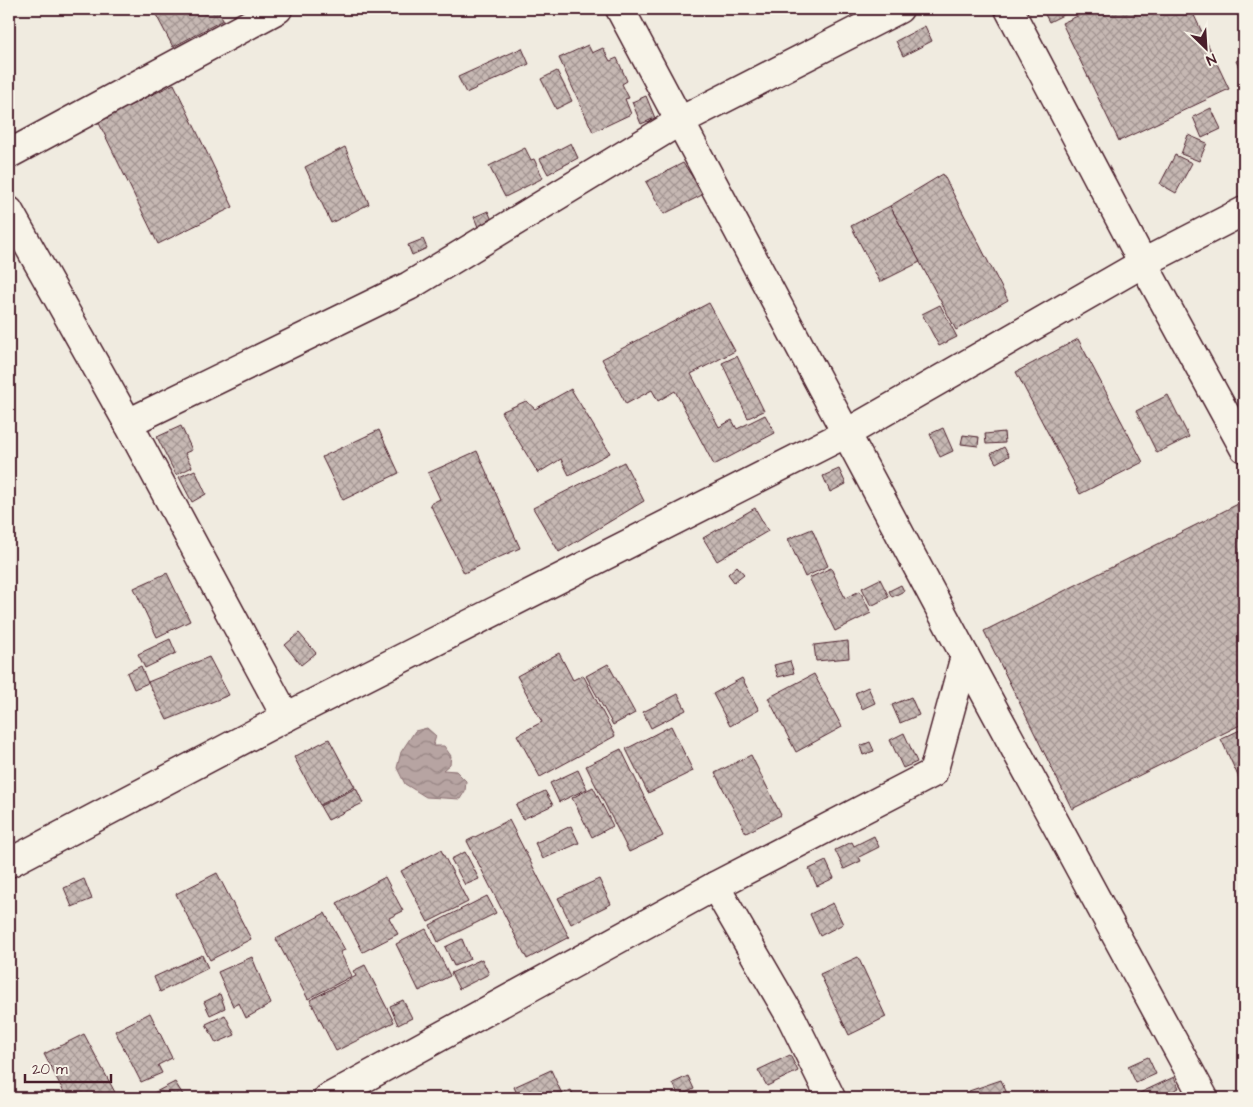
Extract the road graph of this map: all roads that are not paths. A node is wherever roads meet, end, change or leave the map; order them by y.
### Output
1 (278, 9) edge
2 (620, 9) edge
3 (899, 9) edge
4 (1009, 9) edge
5 (680, 121) junction
6 (9, 154) edge
7 (9, 211) edge
8 (1244, 211) edge
9 (1144, 263) junction
10 (128, 423) junction
11 (847, 433) junction
12 (1244, 448) edge
13 (965, 656) junction
14 (286, 717) junction
15 (9, 863) edge
16 (715, 886) junction
17 (328, 1098) edge
18 (831, 1098) edge
19 (1204, 1098) edge

1 - 6 street
2 - 5 street
3 - 5 street
4 - 9 street
5 - 10 street
5 - 11 street
7 - 10 street
8 - 9 street
9 - 11 street
9 - 12 street
10 - 14 street
11 - 13 street
11 - 14 street
13 - 16 street
13 - 19 street
14 - 15 street
16 - 17 street
16 - 18 street

